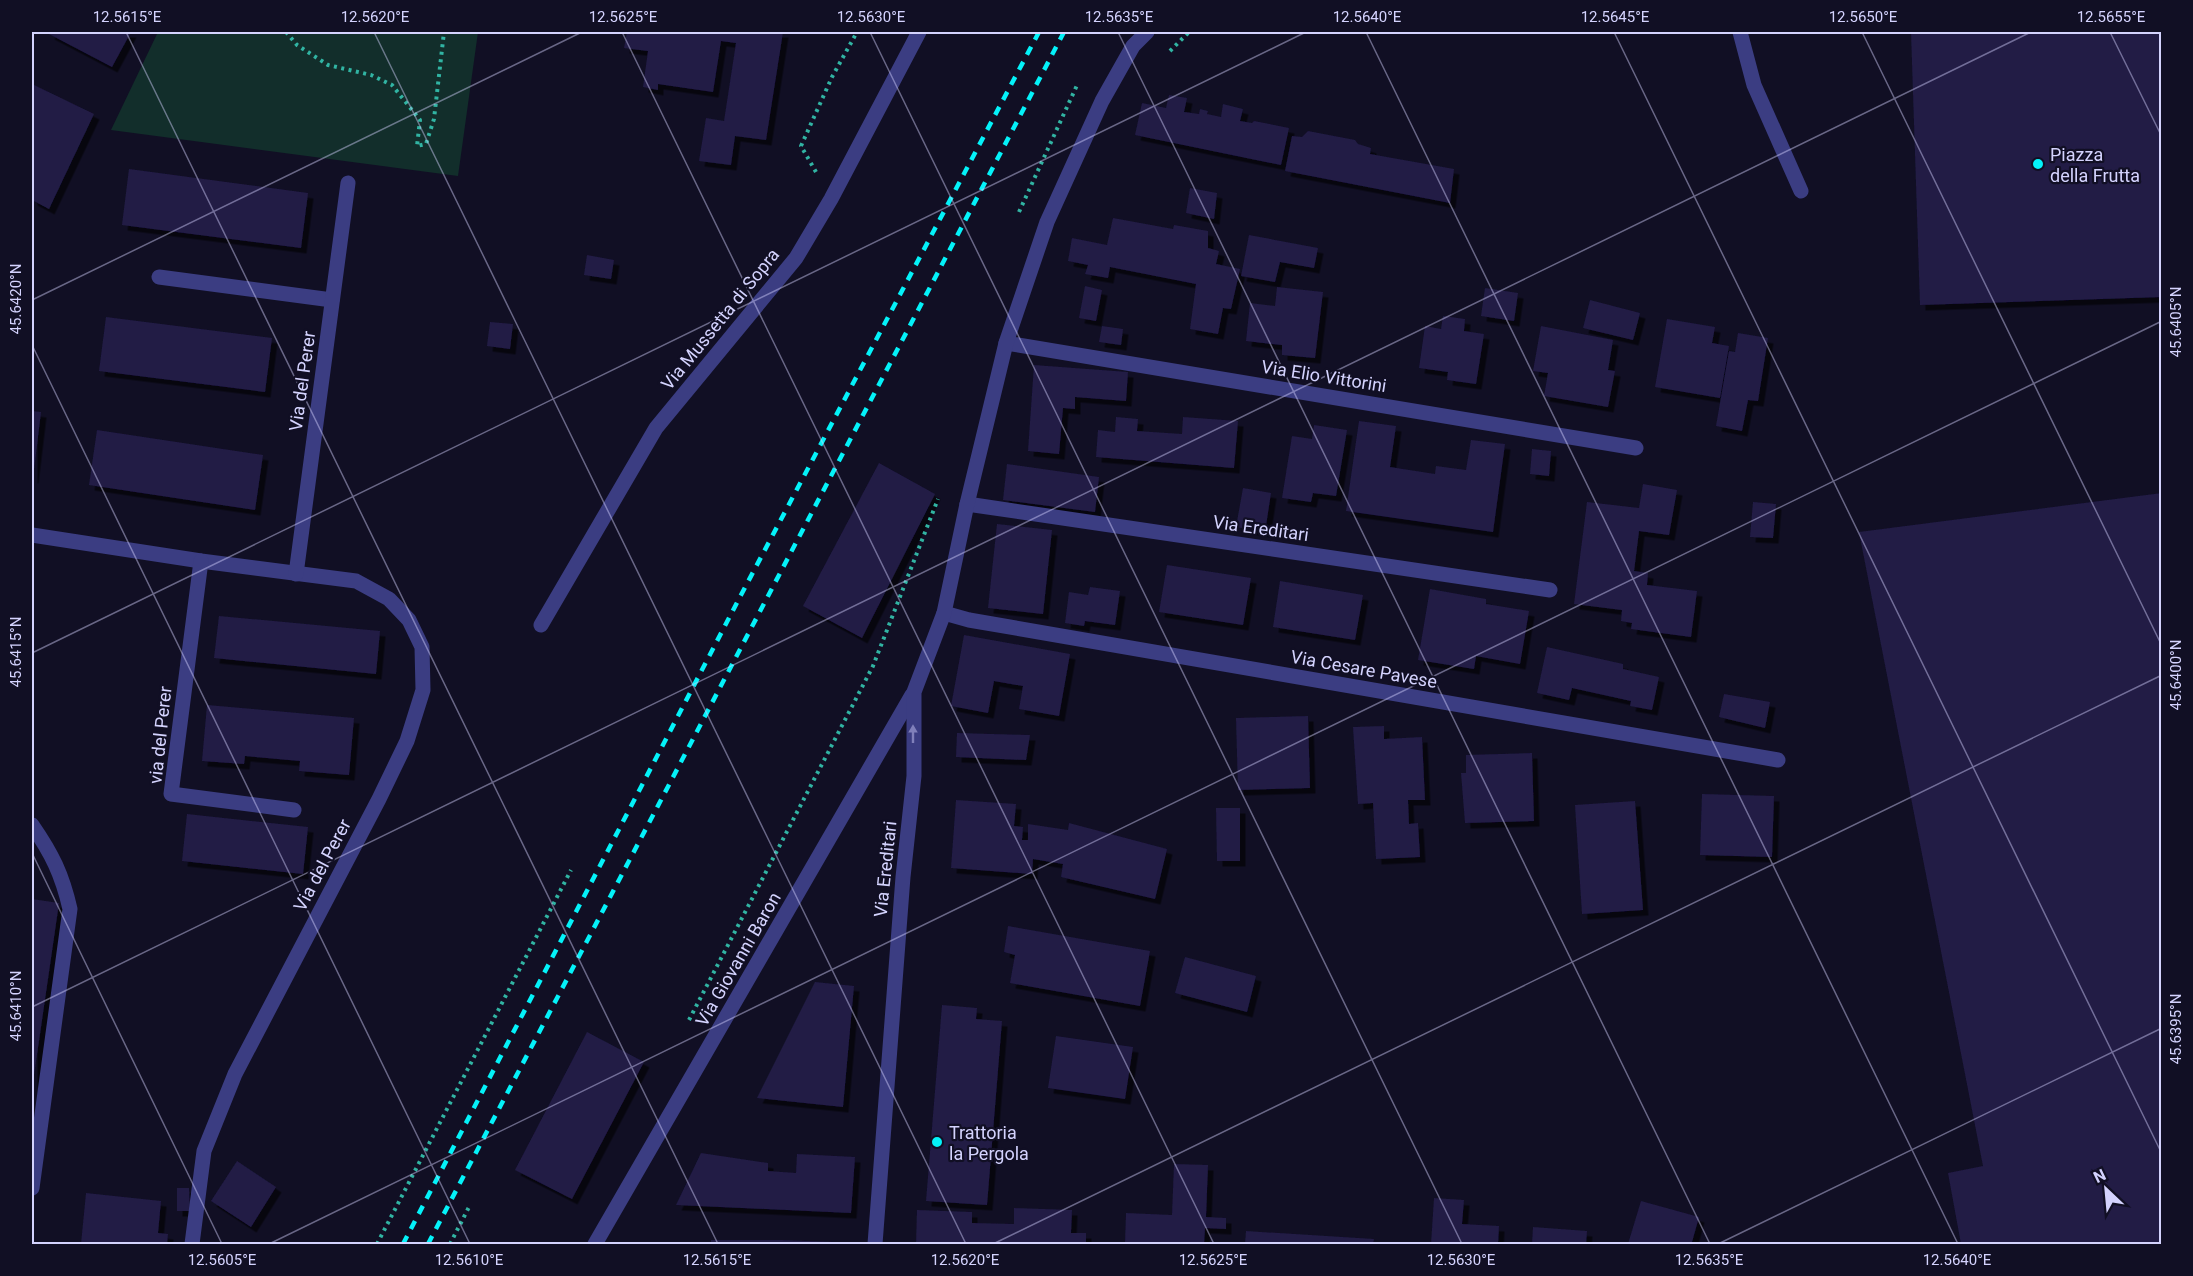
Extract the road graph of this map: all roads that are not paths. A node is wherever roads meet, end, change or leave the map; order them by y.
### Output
1 (919, 32) edge
2 (1147, 32) edge
3 (1740, 32) edge
4 (348, 183) dead end
5 (1801, 191) dead end
6 (159, 277) dead end
7 (332, 300) junction
8 (1006, 343) junction
9 (1636, 447) dead end
10 (967, 504) junction
11 (32, 535) edge
12 (201, 561) junction
13 (296, 574) junction
14 (1550, 590) dead end
15 (944, 613) junction
16 (541, 626) dead end
17 (914, 692) junction
18 (1778, 760) dead end
19 (294, 810) dead end
20 (32, 825) edge
21 (32, 1188) edge
22 (192, 1245) edge
23 (595, 1245) edge
24 (875, 1245) edge

1 - 16 street, Via Mussetta di Sopra
2 - 8 street, Via Ereditari
3 - 5 street
4 - 7 street, Via del Perer
6 - 7 street
7 - 13 street, Via del Perer
8 - 9 street, Via Elio Vittorini
8 - 10 street, Via Ereditari
10 - 14 street, Via Ereditari
10 - 15 street, Via Ereditari
11 - 12 street, Via del Perer
12 - 13 street, Via del Perer
12 - 19 street, via del Perer
13 - 22 street, Via del Perer
15 - 17 street, Via Ereditari
15 - 18 street, Via Cesare Pavese
17 - 23 street, Via Giovanni Baron
24 -> 17 street, Via Ereditari
20 - 21 street

